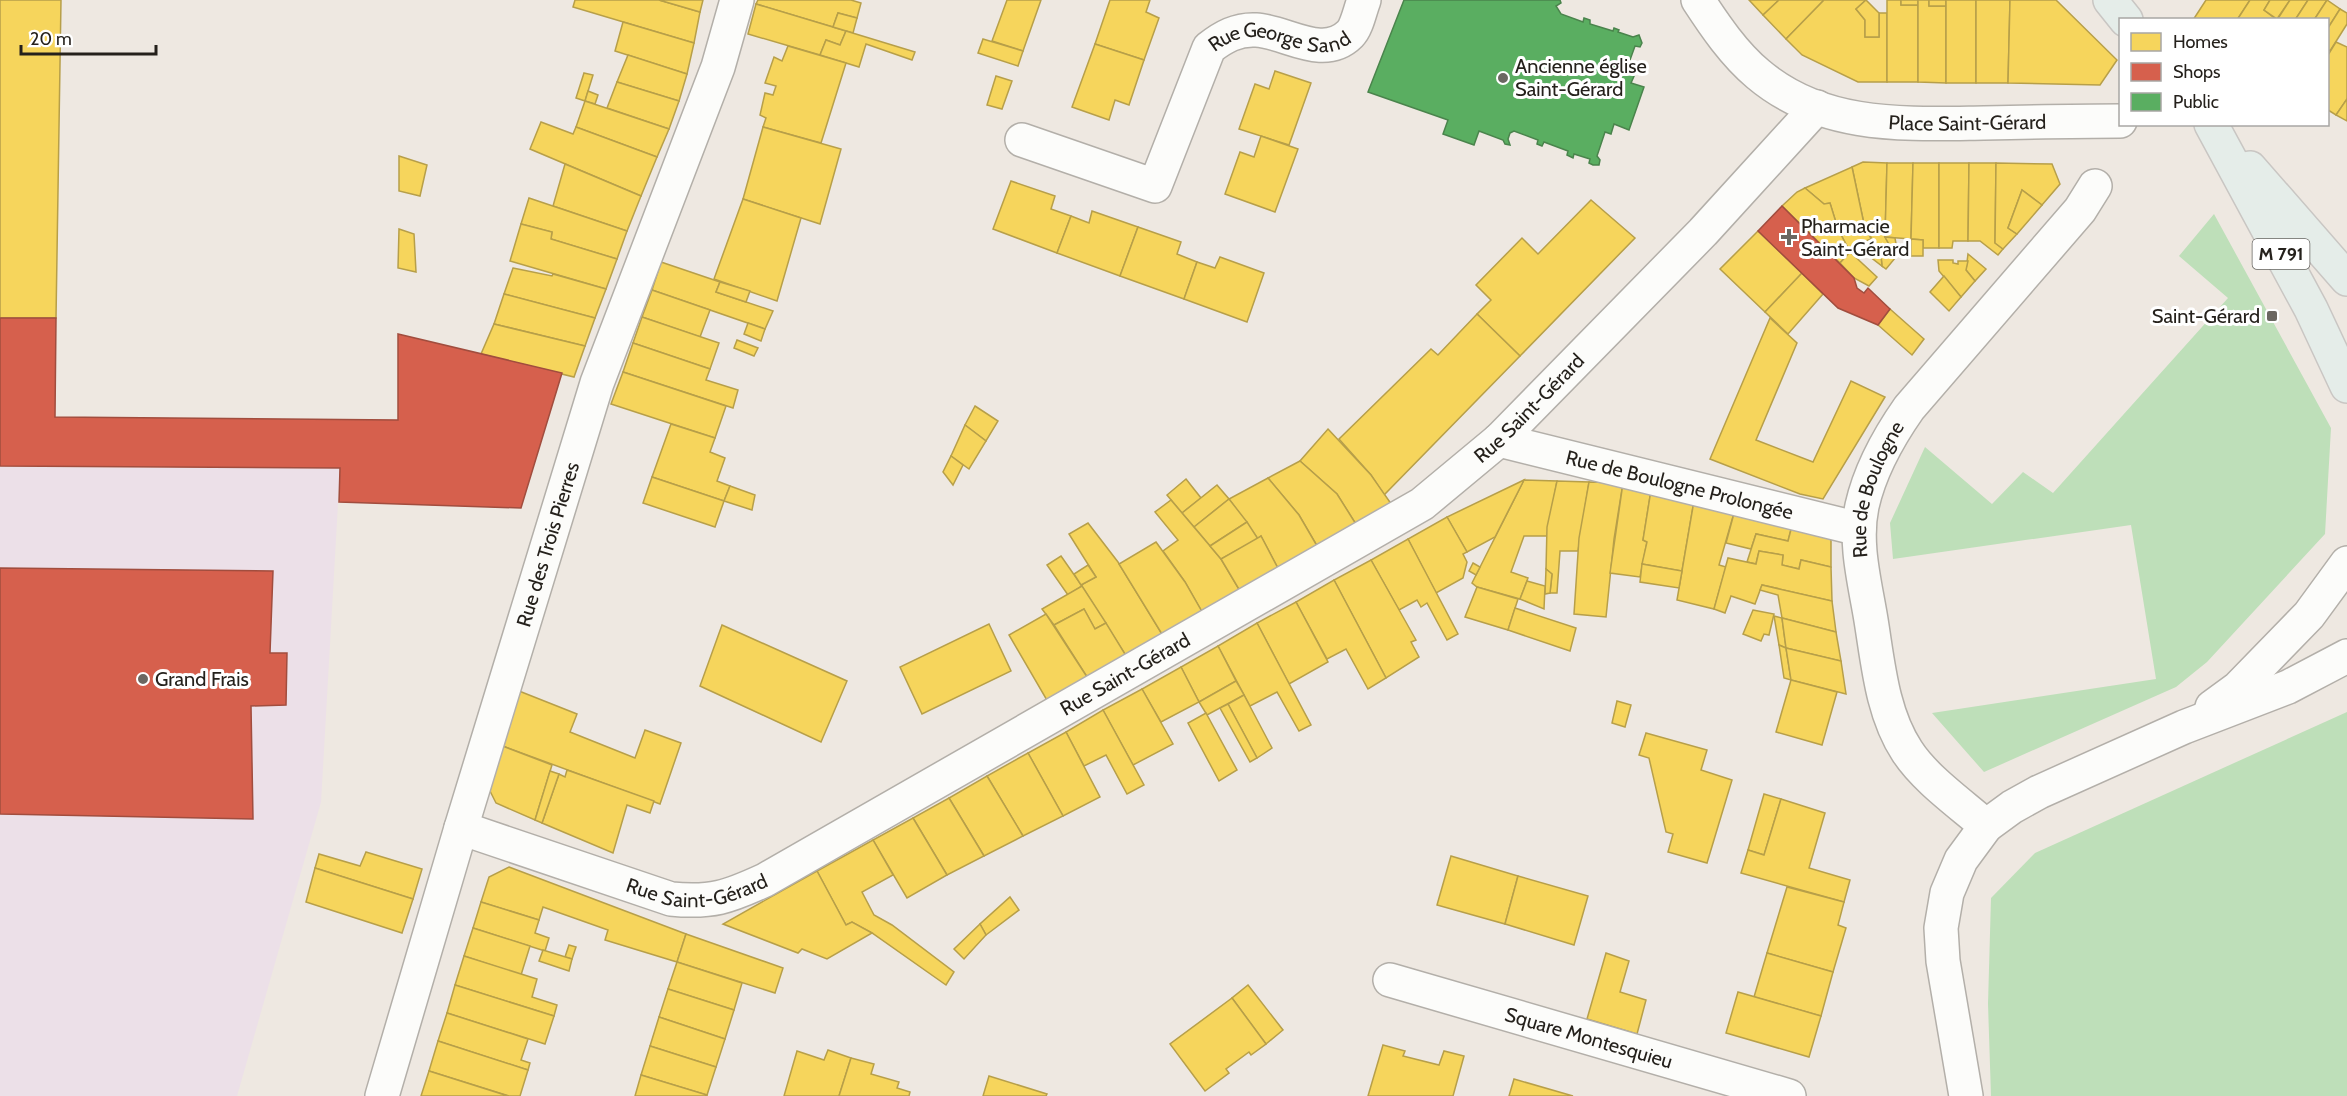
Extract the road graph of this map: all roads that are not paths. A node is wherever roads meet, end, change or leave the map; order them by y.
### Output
1 (737, 0) edge
2 (1365, 0) edge
3 (1698, 0) edge
4 (2110, 0) edge
5 (2124, 18) edge
6 (1816, 107) junction
7 (2119, 121) edge
8 (2213, 126) edge
9 (2214, 126) edge
10 (1022, 140) dead end
11 (2095, 186) dead end
12 (2347, 279) edge
13 (2347, 386) edge
14 (1499, 440) junction
15 (1859, 530) junction
16 (2347, 563) edge
17 (2347, 656) edge
18 (2184, 727) junction
19 (1986, 826) junction
20 (461, 828) junction
21 (1390, 980) dead end
22 (382, 1096) edge
23 (1789, 1096) edge
24 (1966, 1096) edge

1 - 20 street, Rue des Trois Pierres
2 - 10 street, Rue George Sand
3 - 6 street, Place Saint-Gérard
4 - 5 main road
6 - 7 street, Place Saint-Gérard
6 - 14 street, Rue Saint-Gérard
8 - 13 main road, M 791
9 - 12 main road, M 791
11 - 15 street, Rue de Boulogne
14 - 15 street, Rue de Boulogne Prolongée
14 - 20 street, Rue Saint-Gérard
15 - 19 street, Rue de Boulogne
16 - 18 street
17 - 18 street
18 - 19 street
19 - 24 street
20 - 22 street, Rue des Trois Pierres
21 - 23 street, Square Montesquieu

